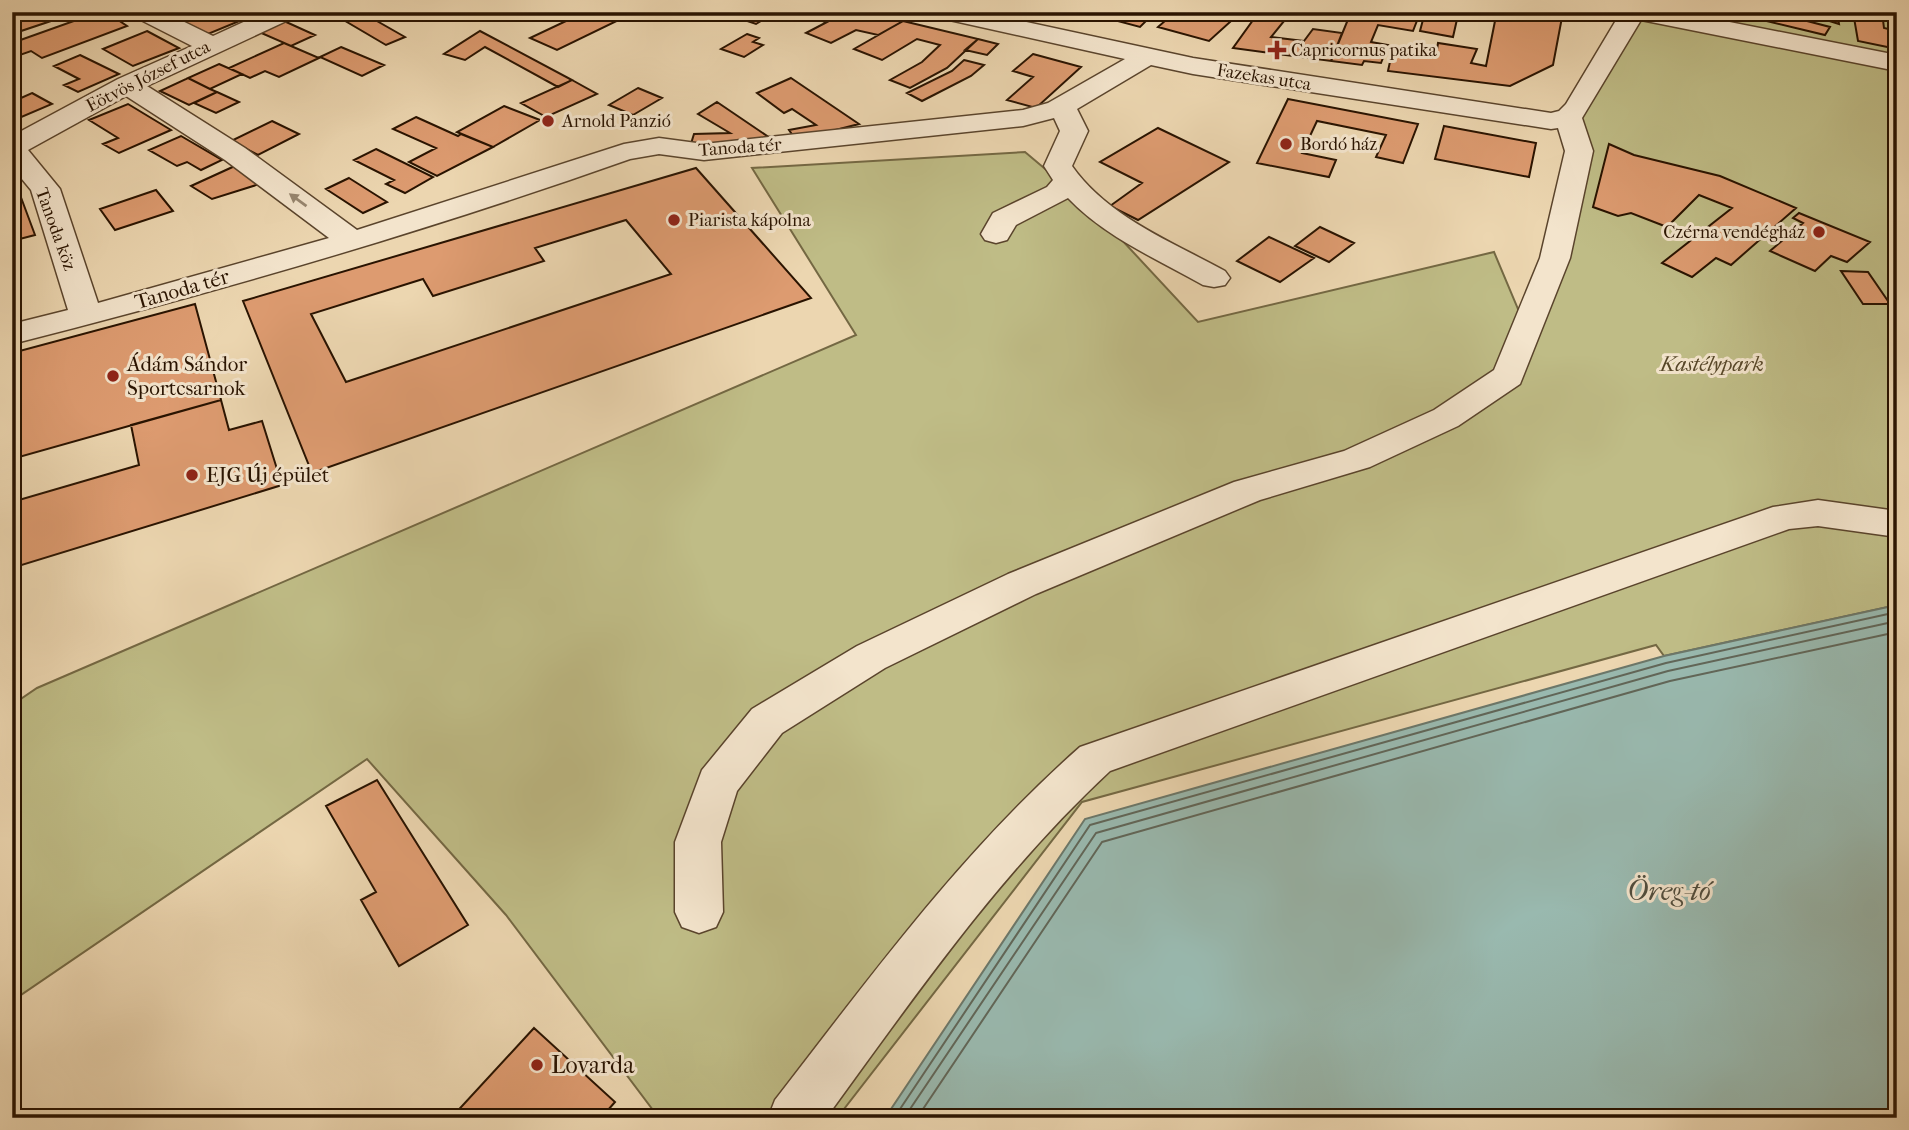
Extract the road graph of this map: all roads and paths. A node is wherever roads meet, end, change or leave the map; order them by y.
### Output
1 (144, 12) edge
2 (286, 12) edge
3 (945, 12) edge
4 (1633, 12) edge
5 (1640, 12) edge
6 (211, 44) junction
7 (1146, 57) junction
8 (1897, 63) edge
9 (127, 85) junction
10 (1058, 110) junction
11 (1574, 110) junction
12 (12, 148) edge
13 (1068, 181) junction
14 (996, 234) dead end
15 (352, 241) junction
16 (1214, 278) dead end
17 (86, 316) junction
18 (12, 334) edge
19 (1897, 524) edge
20 (699, 912) dead end
21 (794, 1118) edge

1 - 6 street
2 - 6 street, Eötvös József utca
3 - 7 street, Fazekas utca
4 - 11 street
5 - 8 street
6 - 9 street, Eötvös József utca
7 - 10 street, Tanoda tér
7 - 11 street, Fazekas utca
9 - 12 street, Eötvös József utca
15 -> 9 street
10 - 13 street
10 - 15 street, Tanoda tér
11 - 20 street
12 - 17 street, Tanoda köz
13 - 14 street
13 - 16 street
15 - 17 street, Tanoda tér
17 - 18 street, Tanoda tér
19 - 21 street

